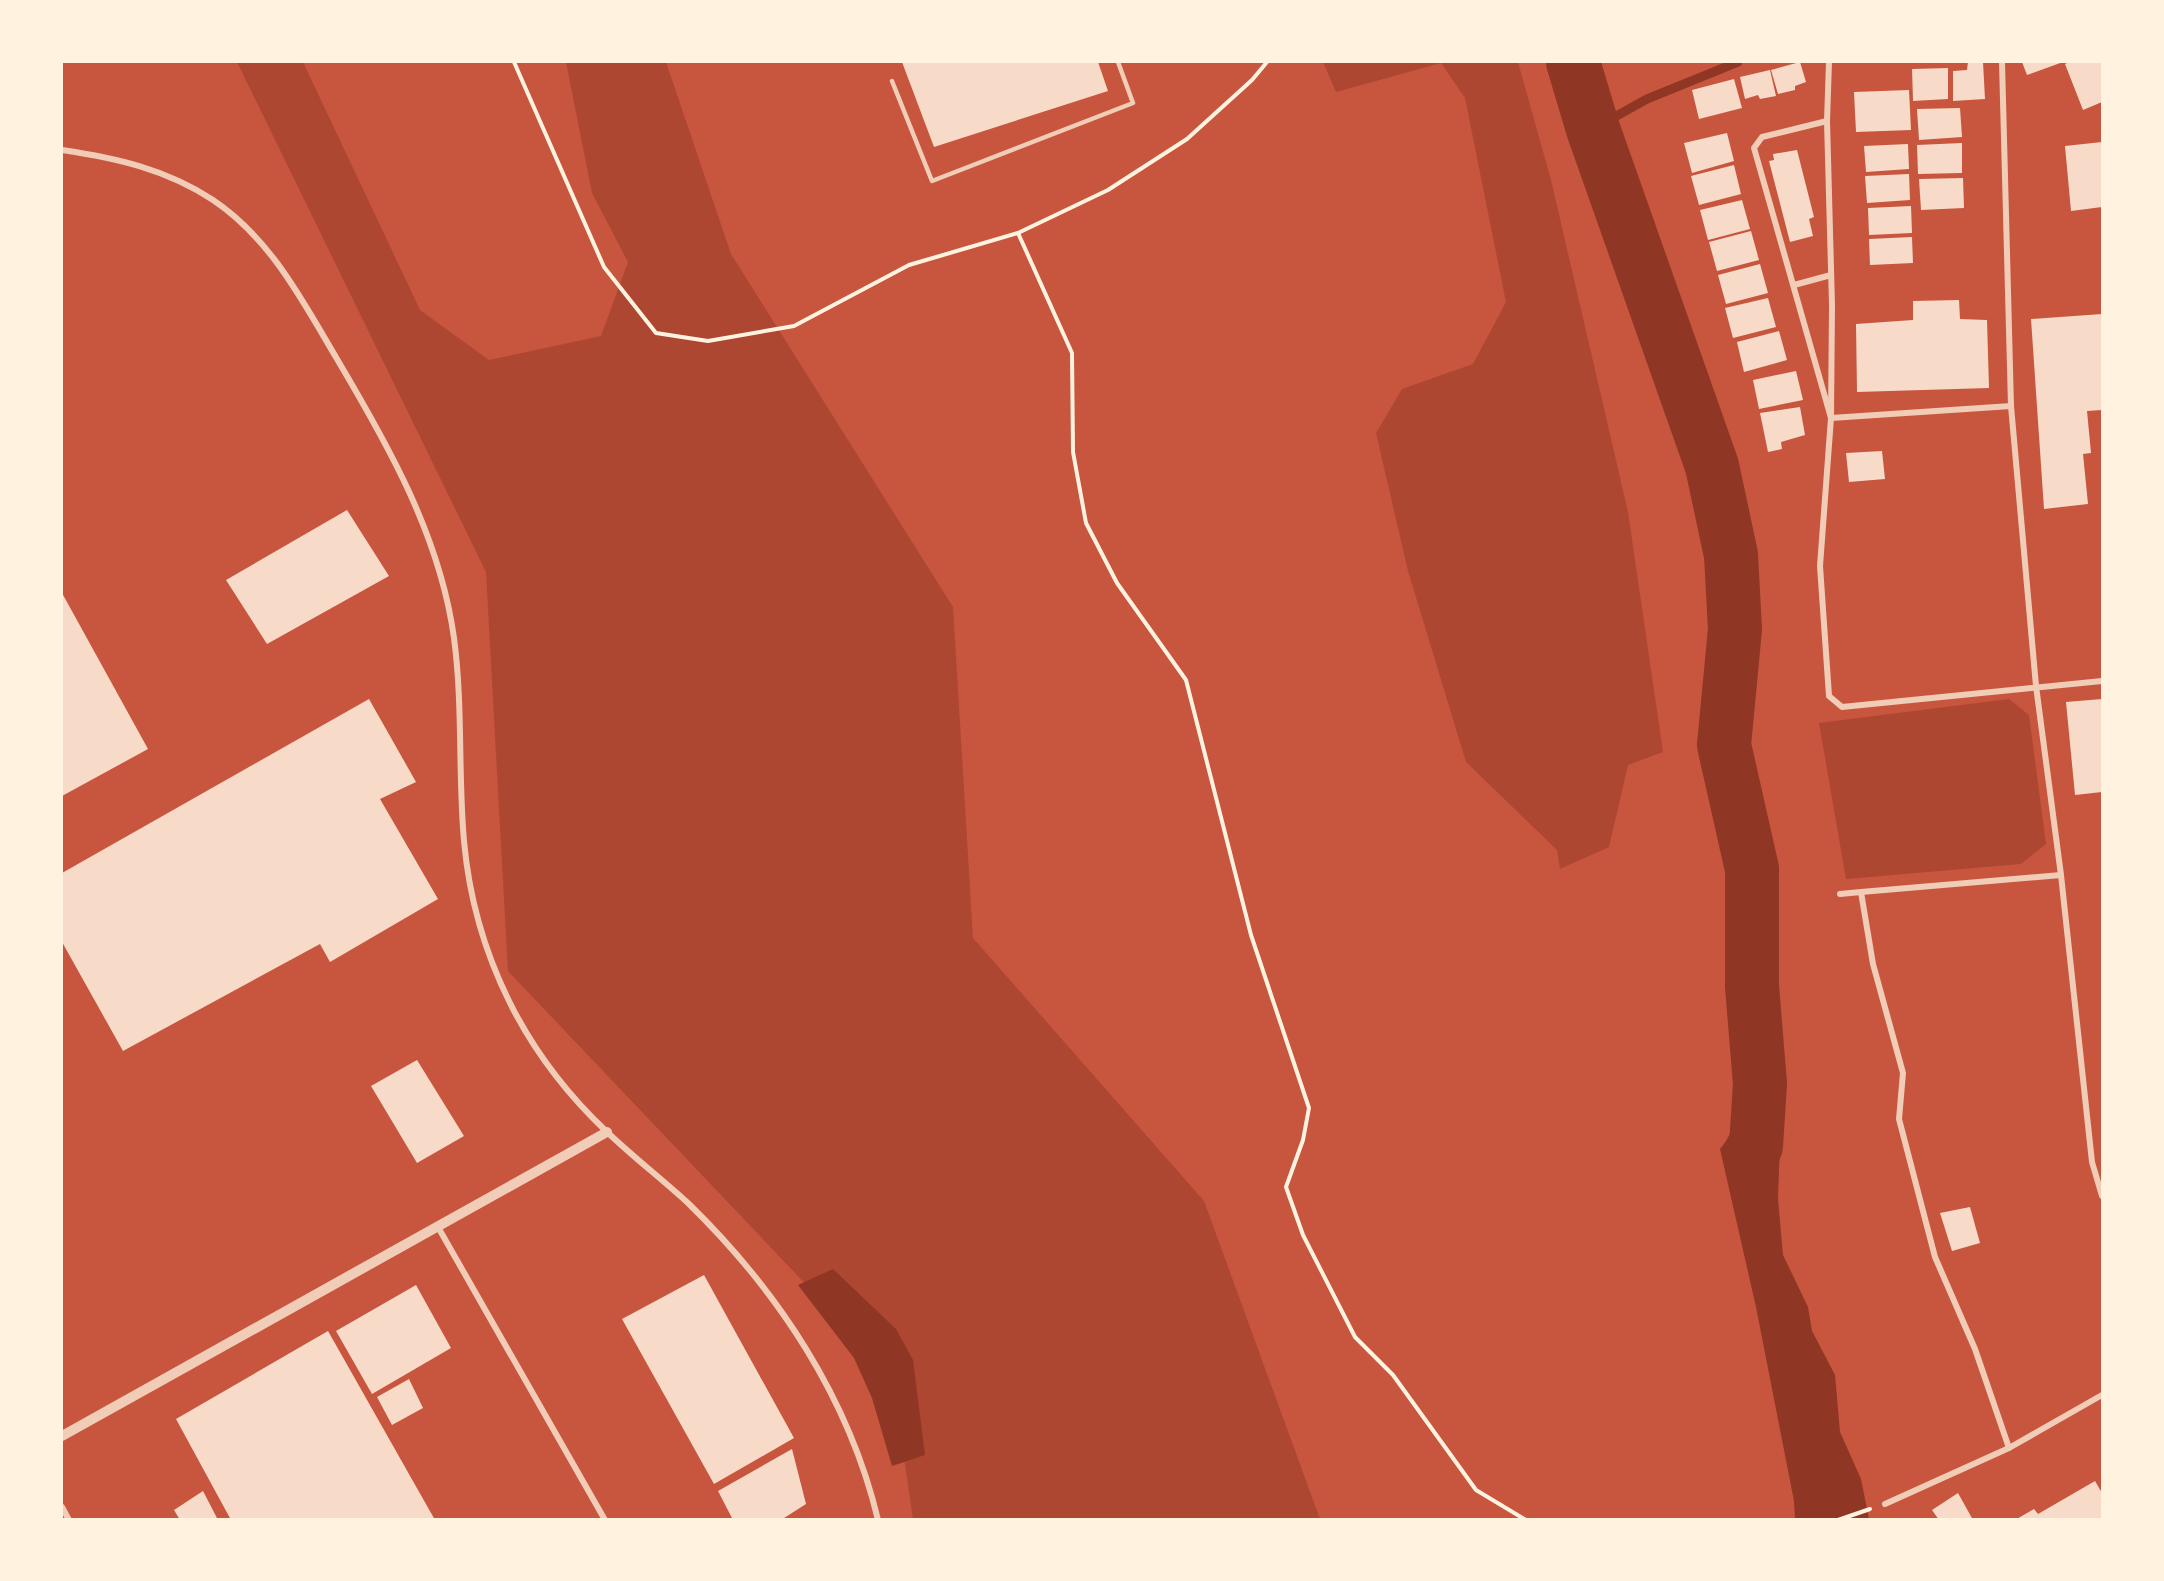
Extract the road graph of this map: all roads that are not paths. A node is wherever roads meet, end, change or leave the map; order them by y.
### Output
1 (1118, 62) edge
2 (1828, 62) edge
3 (2002, 62) edge
4 (892, 81) dead end
5 (1827, 121) junction
6 (62, 150) edge
7 (1831, 275) junction
8 (1794, 285) junction
9 (2011, 406) junction
10 (1831, 418) junction
11 (2103, 681) edge
12 (2036, 686) junction
13 (2061, 875) junction
14 (1861, 892) junction
15 (1840, 894) dead end
16 (607, 1132) junction
17 (2103, 1196) edge
18 (438, 1227) junction
19 (2103, 1395) edge
20 (62, 1436) edge
21 (2009, 1448) junction
22 (1885, 1504) road end
23 (62, 1507) edge
24 (69, 1520) edge
25 (605, 1520) edge
26 (878, 1520) edge

1 - 4 lane
2 - 5 street
3 - 9 street
5 - 7 street
5 - 8 street
6 - 16 street
7 - 8 street
7 - 10 street
8 - 10 street
9 - 10 street
9 - 12 street
10 - 12 street
11 - 12 street
12 - 13 street
13 - 14 street
13 - 17 street
14 - 15 street
14 - 21 street
16 - 18 street
16 - 26 street
18 - 20 street
18 - 25 street
19 - 21 street
21 - 22 street
23 - 24 street

